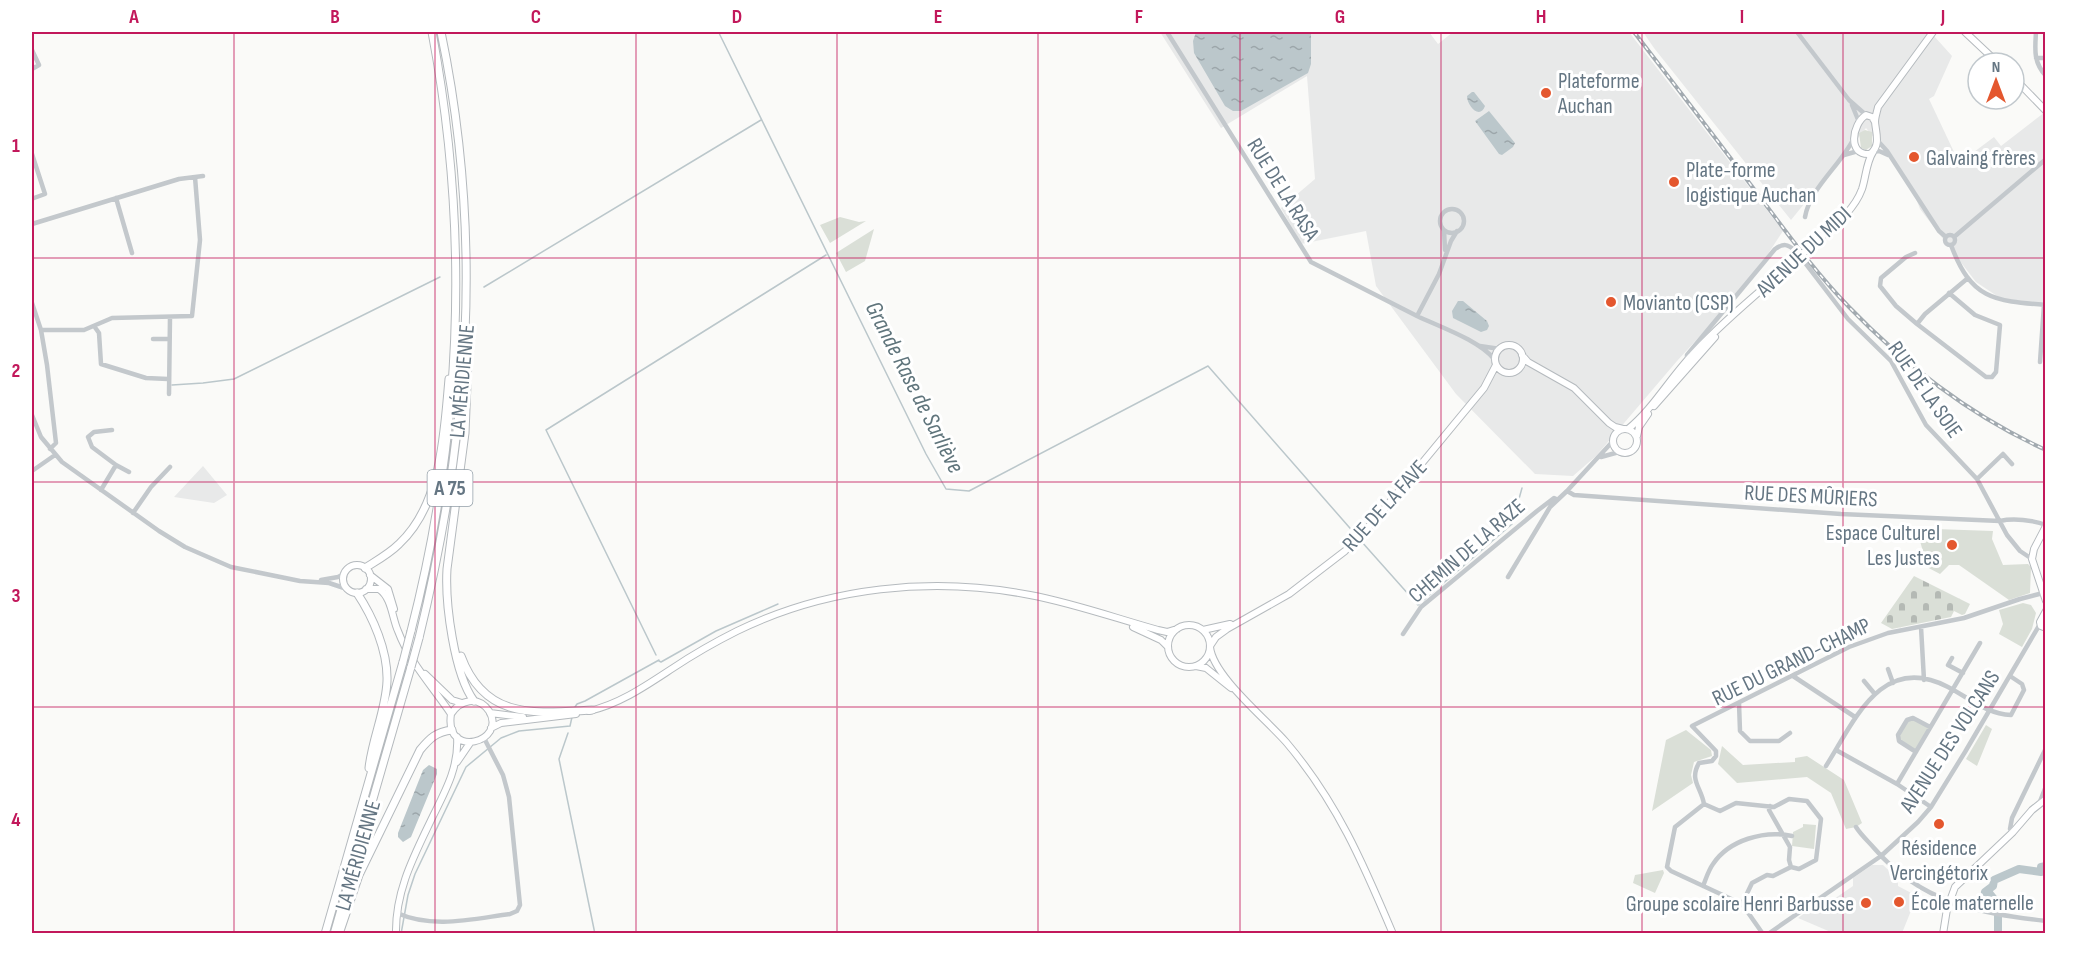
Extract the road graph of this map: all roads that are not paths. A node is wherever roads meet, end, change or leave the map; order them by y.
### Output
1 (432, 32) edge
2 (441, 32) edge
3 (1797, 32) edge
4 (1933, 32) edge
5 (1965, 32) edge
6 (2036, 32) edge
7 (1168, 33) edge
8 (32, 50) edge
9 (1985, 51) edge
10 (2036, 58) junction
11 (2046, 58) edge
12 (32, 69) edge
13 (2046, 76) edge
14 (2026, 91) edge
15 (1850, 100) junction
16 (1878, 107) junction
17 (2046, 112) edge
18 (1866, 115) junction
19 (1859, 122) junction
20 (1875, 122) junction
21 (1855, 136) junction
22 (1877, 140) junction
23 (1859, 152) junction
24 (1873, 152) junction
25 (32, 154) edge
26 (1844, 155) junction
27 (1888, 155) junction
28 (2046, 159) edge
29 (1865, 175) junction
30 (203, 176) dead end
31 (195, 177) junction
32 (34, 198) dead end
33 (116, 198) junction
34 (1805, 217) dead end
35 (32, 224) edge
36 (1444, 230) junction
37 (1457, 231) junction
38 (1947, 237) junction
39 (1954, 237) junction
40 (1951, 245) junction
41 (1915, 253) dead end
42 (132, 254) dead end
43 (1445, 256) junction
44 (1968, 278) junction
45 (1949, 293) junction
46 (32, 303) edge
47 (2045, 305) edge
48 (170, 316) junction
49 (1417, 316) junction
50 (1729, 321) junction
51 (1917, 324) junction
52 (94, 326) junction
53 (40, 330) junction
54 (466, 335) junction
55 (153, 339) dead end
56 (168, 339) junction
57 (456, 341) junction
58 (1478, 346) junction
59 (1500, 349) junction
60 (1522, 355) junction
61 (1687, 360) junction
62 (1495, 362) junction
63 (2040, 362) dead end
64 (1519, 369) junction
65 (1504, 373) junction
66 (1547, 373) junction
67 (168, 380) junction
68 (1484, 388) junction
69 (1666, 393) junction
70 (169, 394) dead end
71 (1595, 411) junction
72 (32, 415) edge
73 (1625, 429) junction
74 (112, 430) dead end
75 (1637, 436) junction
76 (1613, 440) junction
77 (50, 449) junction
78 (1619, 452) junction
79 (55, 455) junction
80 (1596, 460) junction
81 (2012, 464) dead end
82 (116, 465) junction
83 (170, 467) dead end
84 (32, 471) edge
85 (129, 472) dead end
86 (1977, 479) junction
87 (101, 490) junction
88 (1567, 491) junction
89 (1556, 499) junction
90 (133, 513) junction
91 (2000, 521) junction
92 (2045, 527) edge
93 (2032, 559) junction
94 (364, 568) junction
95 (2036, 570) junction
96 (344, 574) junction
97 (370, 575) junction
98 (1508, 577) dead end
99 (312, 581) junction
100 (347, 589) junction
101 (366, 590) junction
102 (357, 593) junction
103 (2043, 593) junction
104 (2046, 601) edge
105 (1269, 606) junction
106 (447, 608) junction
107 (1108, 616) junction
108 (2044, 621) edge
109 (1921, 627) junction
110 (1177, 629) junction
111 (1203, 630) junction
112 (1403, 634) dead end
113 (1980, 643) dead end
114 (1210, 646) junction
115 (1168, 647) junction
116 (1952, 658) dead end
117 (1196, 666) junction
118 (1888, 669) dead end
119 (1963, 673) junction
120 (1793, 676) junction
121 (2010, 676) junction
122 (1924, 680) junction
123 (1864, 681) dead end
124 (1893, 683) junction
125 (1953, 690) junction
126 (1874, 693) junction
127 (1243, 698) junction
128 (474, 701) junction
129 (462, 703) junction
130 (1739, 703) junction
131 (592, 710) junction
132 (1989, 711) junction
133 (490, 713) junction
134 (451, 714) junction
135 (1855, 717) junction
136 (533, 718) junction
137 (1930, 727) junction
138 (491, 728) junction
139 (452, 730) junction
140 (1790, 733) dead end
141 (457, 737) junction
142 (484, 738) junction
143 (470, 742) junction
144 (2046, 748) edge
145 (1836, 750) junction
146 (1916, 752) junction
147 (455, 765) junction
148 (1826, 766) dead end
149 (1897, 784) junction
150 (2046, 786) edge
151 (367, 788) junction
152 (2046, 800) edge
153 (1704, 804) junction
154 (2038, 804) junction
155 (1770, 806) junction
156 (1931, 807) junction
157 (1856, 827) dead end
158 (2013, 832) junction
159 (1782, 834) junction
160 (1792, 836) dead end
161 (1881, 856) junction
162 (1791, 867) junction
163 (1703, 886) junction
164 (1949, 901) junction
165 (1742, 904) junction
166 (402, 915) junction
167 (2046, 921) edge
168 (325, 933) edge
169 (334, 933) edge
170 (339, 933) edge
171 (396, 933) edge
172 (1393, 933) edge
173 (1763, 933) edge
174 (1768, 933) edge
175 (1943, 933) edge

1 - 57 highway, LA MÉRIDIENNE / A 75
2 - 54 highway, LA MÉRIDIENNE / A 75
3 - 15 street
4 - 16 main road
5 - 9 main road
6 - 10 street
7 - 49 street, RUE DE LA RASA
8 - 12 street
10 - 11 street
10 - 13 street
14 - 17 main road
15 - 18 street
15 - 19 street
16 - 18 main road
16 - 20 main road
18 - 19 main road
18 - 20 main road
19 - 21 main road
20 - 22 main road
21 - 23 main road
21 - 26 street, AVENUE DU MIDI
22 - 24 main road, AVENUE DU MIDI
22 - 27 street
23 - 24 main road
23 - 26 street
23 - 29 main road
24 - 27 street
24 - 29 main road, AVENUE DU MIDI
25 - 32 street
26 - 34 street, AVENUE DU MIDI
27 - 38 street
28 - 39 street
29 - 50 main road, AVENUE DU MIDI, bridge
30 - 31 street
31 - 33 street
31 - 48 street
33 - 35 street
33 - 42 street
36 - 37 street
36 - 37 street
36 - 43 street
37 - 43 street
38 - 39 street
38 - 40 street
39 - 40 street
40 - 44 street
41 - 51 street
43 - 49 street
44 - 45 street
44 - 47 street
45 - 51 street
45 - 51 street
46 - 53 street
47 - 63 street
48 - 52 street
48 - 56 street
49 - 58 street
50 - 61 main road, AVENUE DU MIDI
50 - 69 main road, AVENUE DU MIDI
52 - 53 street
52 - 67 street
53 - 77 street
54 - 106 highway
54 - 169 highway, LA MÉRIDIENNE / A 75, bridge
55 - 56 street
56 - 67 street
57 - 94 highway
57 - 151 highway, LA MÉRIDIENNE / A 75, bridge
58 - 59 street
58 - 62 street
59 - 60 main road
59 - 62 main road
60 - 64 main road
60 - 66 main road
61 - 69 street
61 - 73 main road, AVENUE DU MIDI
61 - 86 street, RUE DE LA SOIE
62 - 65 main road
62 - 68 main road, RUE DE LA FAVE
64 - 65 main road
64 - 66 main road
65 - 68 main road, RUE DE LA FAVE
66 - 71 main road
67 - 70 street
68 - 105 main road, RUE DE LA FAVE
69 - 75 main road, AVENUE DU MIDI
71 - 73 main road
71 - 76 main road
72 - 77 street
73 - 75 main road
73 - 76 main road
74 - 82 street
75 - 78 main road
76 - 78 main road
76 - 80 street
77 - 79 street
78 - 80 street
79 - 84 street
79 - 87 street
80 - 88 street
81 - 86 street
82 - 85 street
82 - 87 street
83 - 90 street
86 - 91 street, RUE DE LA SOIE
87 - 90 street
88 - 89 street, CHEMIN DE LA RAZE
88 - 91 street, RUE DES MÛRIERS
89 - 98 street
89 - 112 street, CHEMIN DE LA RAZE
90 - 99 street
91 - 92 street, RUE DES MÛRIERS
91 - 93 street, RUE DE LA SOIE
92 - 93 main road
92 - 95 main road
93 - 95 main road
94 - 96 main road
94 - 97 main road
95 - 103 main road
96 - 99 street
96 - 100 main road
97 - 101 main road
97 - 129 main road
99 - 100 street
100 - 102 main road
101 - 102 main road
101 - 134 main road
102 - 151 highway
103 - 104 main road
103 - 109 street, RUE DU GRAND-CHAMP
105 - 111 main road, RUE DE LA FAVE
105 - 114 main road, RUE DE LA FAVE
106 - 128 highway
106 - 131 highway
107 - 110 main road
107 - 115 main road
107 - 131 main road
108 - 121 street, AVENUE DES VOLCANS
109 - 120 street, RUE DU GRAND-CHAMP
109 - 122 street
110 - 111 main road
110 - 115 main road
111 - 114 main road
113 - 119 street
114 - 117 main road
114 - 127 main road
115 - 117 main road
116 - 119 street
117 - 127 main road
118 - 124 street
119 - 125 street
120 - 130 street, RUE DU GRAND-CHAMP
120 - 135 street
121 - 132 street, AVENUE DES VOLCANS
121 - 132 street
122 - 124 street
122 - 125 street
123 - 126 street
124 - 126 street
125 - 132 street
125 - 137 street
126 - 135 street
127 - 172 main road
128 - 129 main road
128 - 133 main road
129 - 134 main road
130 - 140 street
130 - 153 street, RUE DU GRAND-CHAMP
131 - 136 main road
132 - 156 street, AVENUE DES VOLCANS
133 - 136 main road
133 - 138 main road
134 - 139 main road
135 - 145 street
136 - 138 main road
137 - 146 street
137 - 146 street
138 - 142 main road
139 - 141 main road
139 - 170 highway
141 - 143 main road
141 - 147 main road
142 - 143 main road
142 - 166 street
143 - 147 main road
144 - 158 street
145 - 148 street
145 - 149 street
146 - 149 street
147 - 166 main road
149 - 156 street
150 - 154 street
151 - 168 highway, LA MÉRIDIENNE / A 75
152 - 154 main road
153 - 155 street
153 - 163 street
154 - 158 main road
155 - 159 street
155 - 162 street
156 - 161 street, AVENUE DES VOLCANS
157 - 161 street
158 - 164 main road
159 - 160 street
159 - 162 street
159 - 163 street
161 - 164 street
161 - 174 street, AVENUE DES VOLCANS
162 - 165 street
163 - 165 street
164 - 167 street
164 - 175 main road
165 - 173 street
166 - 171 main road

